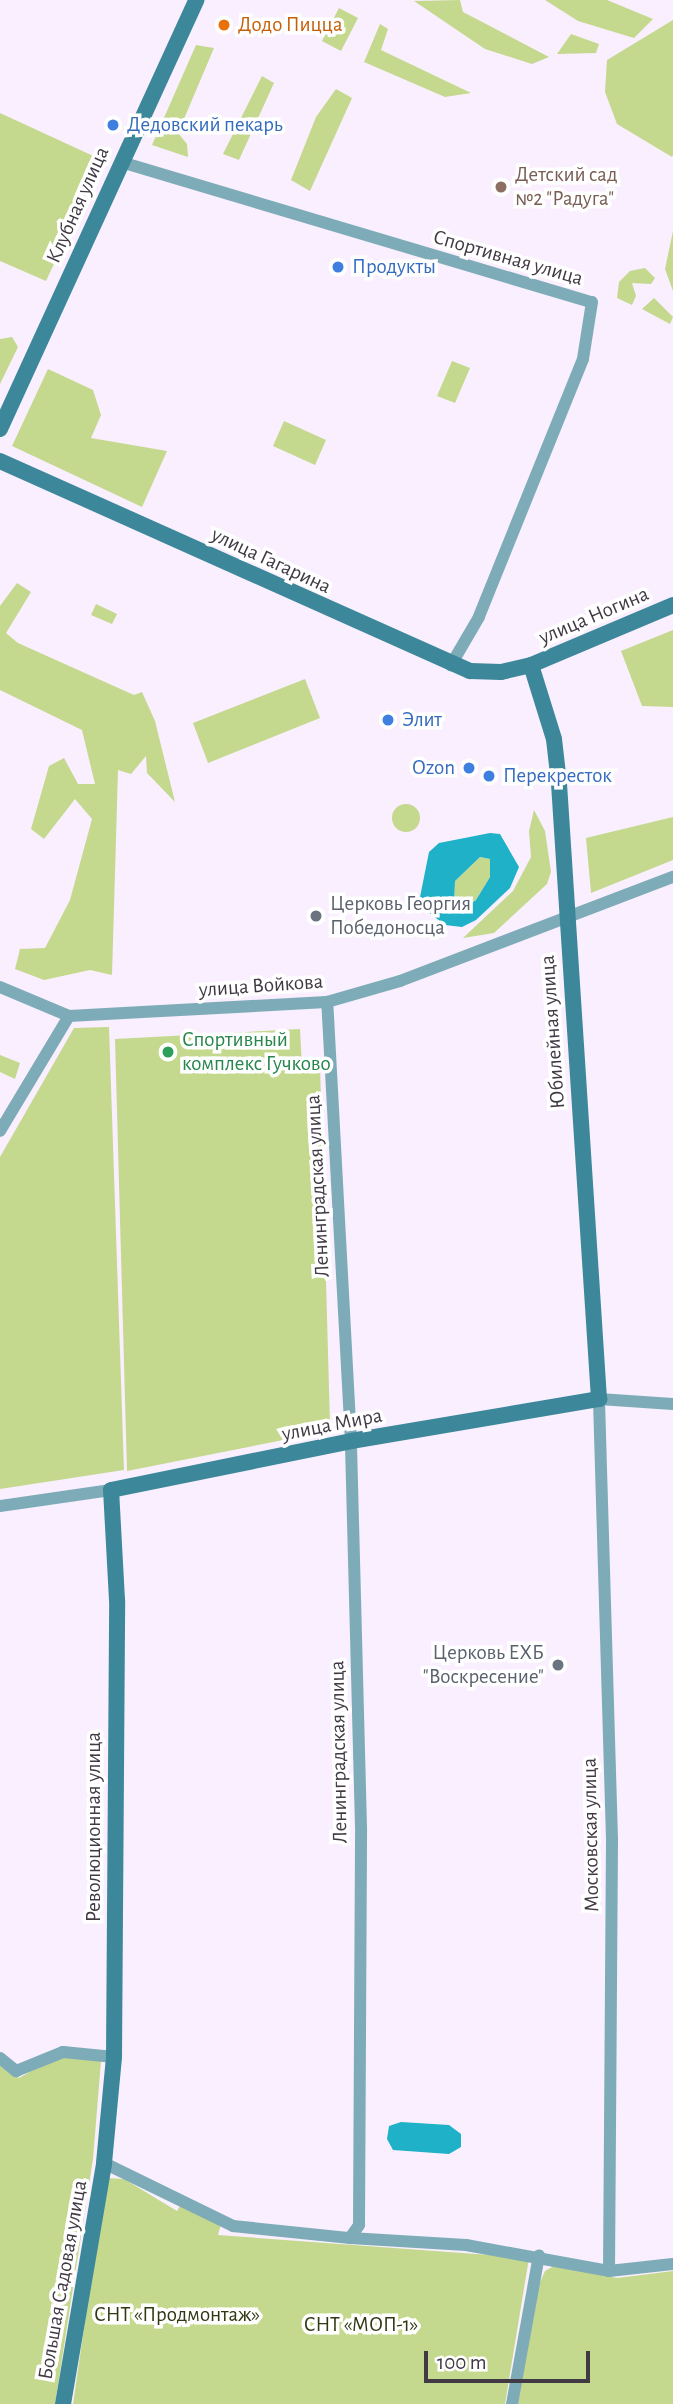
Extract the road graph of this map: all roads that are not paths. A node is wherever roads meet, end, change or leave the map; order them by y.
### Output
1 (196, 0) edge
2 (121, 162) junction
3 (0, 429) edge
4 (0, 461) edge
5 (673, 605) edge
6 (451, 665) junction
7 (531, 665) junction
8 (673, 877) edge
9 (567, 915) junction
10 (0, 987) edge
11 (327, 1002) junction
12 (69, 1016) junction
13 (0, 1131) edge
14 (599, 1399) junction
15 (673, 1404) edge
16 (351, 1441) junction
17 (111, 1490) junction
18 (0, 1507) edge
19 (114, 2057) junction
20 (0, 2058) edge
21 (104, 2163) junction
22 (350, 2238) junction
23 (539, 2255) junction
24 (673, 2264) edge
25 (609, 2271) junction
26 (63, 2404) edge
27 (512, 2404) edge

1 - 2 street, Клубная улица
2 - 3 street, Клубная улица
2 - 6 street, Спортивная улица
4 - 6 street, улица Гагарина
5 - 7 street, улица Ногина
6 - 7 street, улица Гагарина
7 - 9 street, Юбилейная улица
8 - 9 street, улица Войкова
9 - 11 street, улица Войкова
9 - 14 street, Юбилейная улица
10 - 12 street, улица Войкова
11 - 12 street, улица Войкова
11 - 16 street, Ленинградская улица
12 - 13 street
14 - 15 street, улица Мира
14 - 16 street, улица Мира
14 - 25 street, Московская улица
16 - 17 street, улица Мира
16 - 22 street, Ленинградская улица
17 - 18 street, улица Мира
17 - 19 street, Революционная улица
19 - 20 street
19 - 21 street, Революционная улица
21 - 22 street
21 - 26 street, Большая Садовая улица
22 - 23 street
23 - 25 street
23 - 27 street
24 - 25 street

